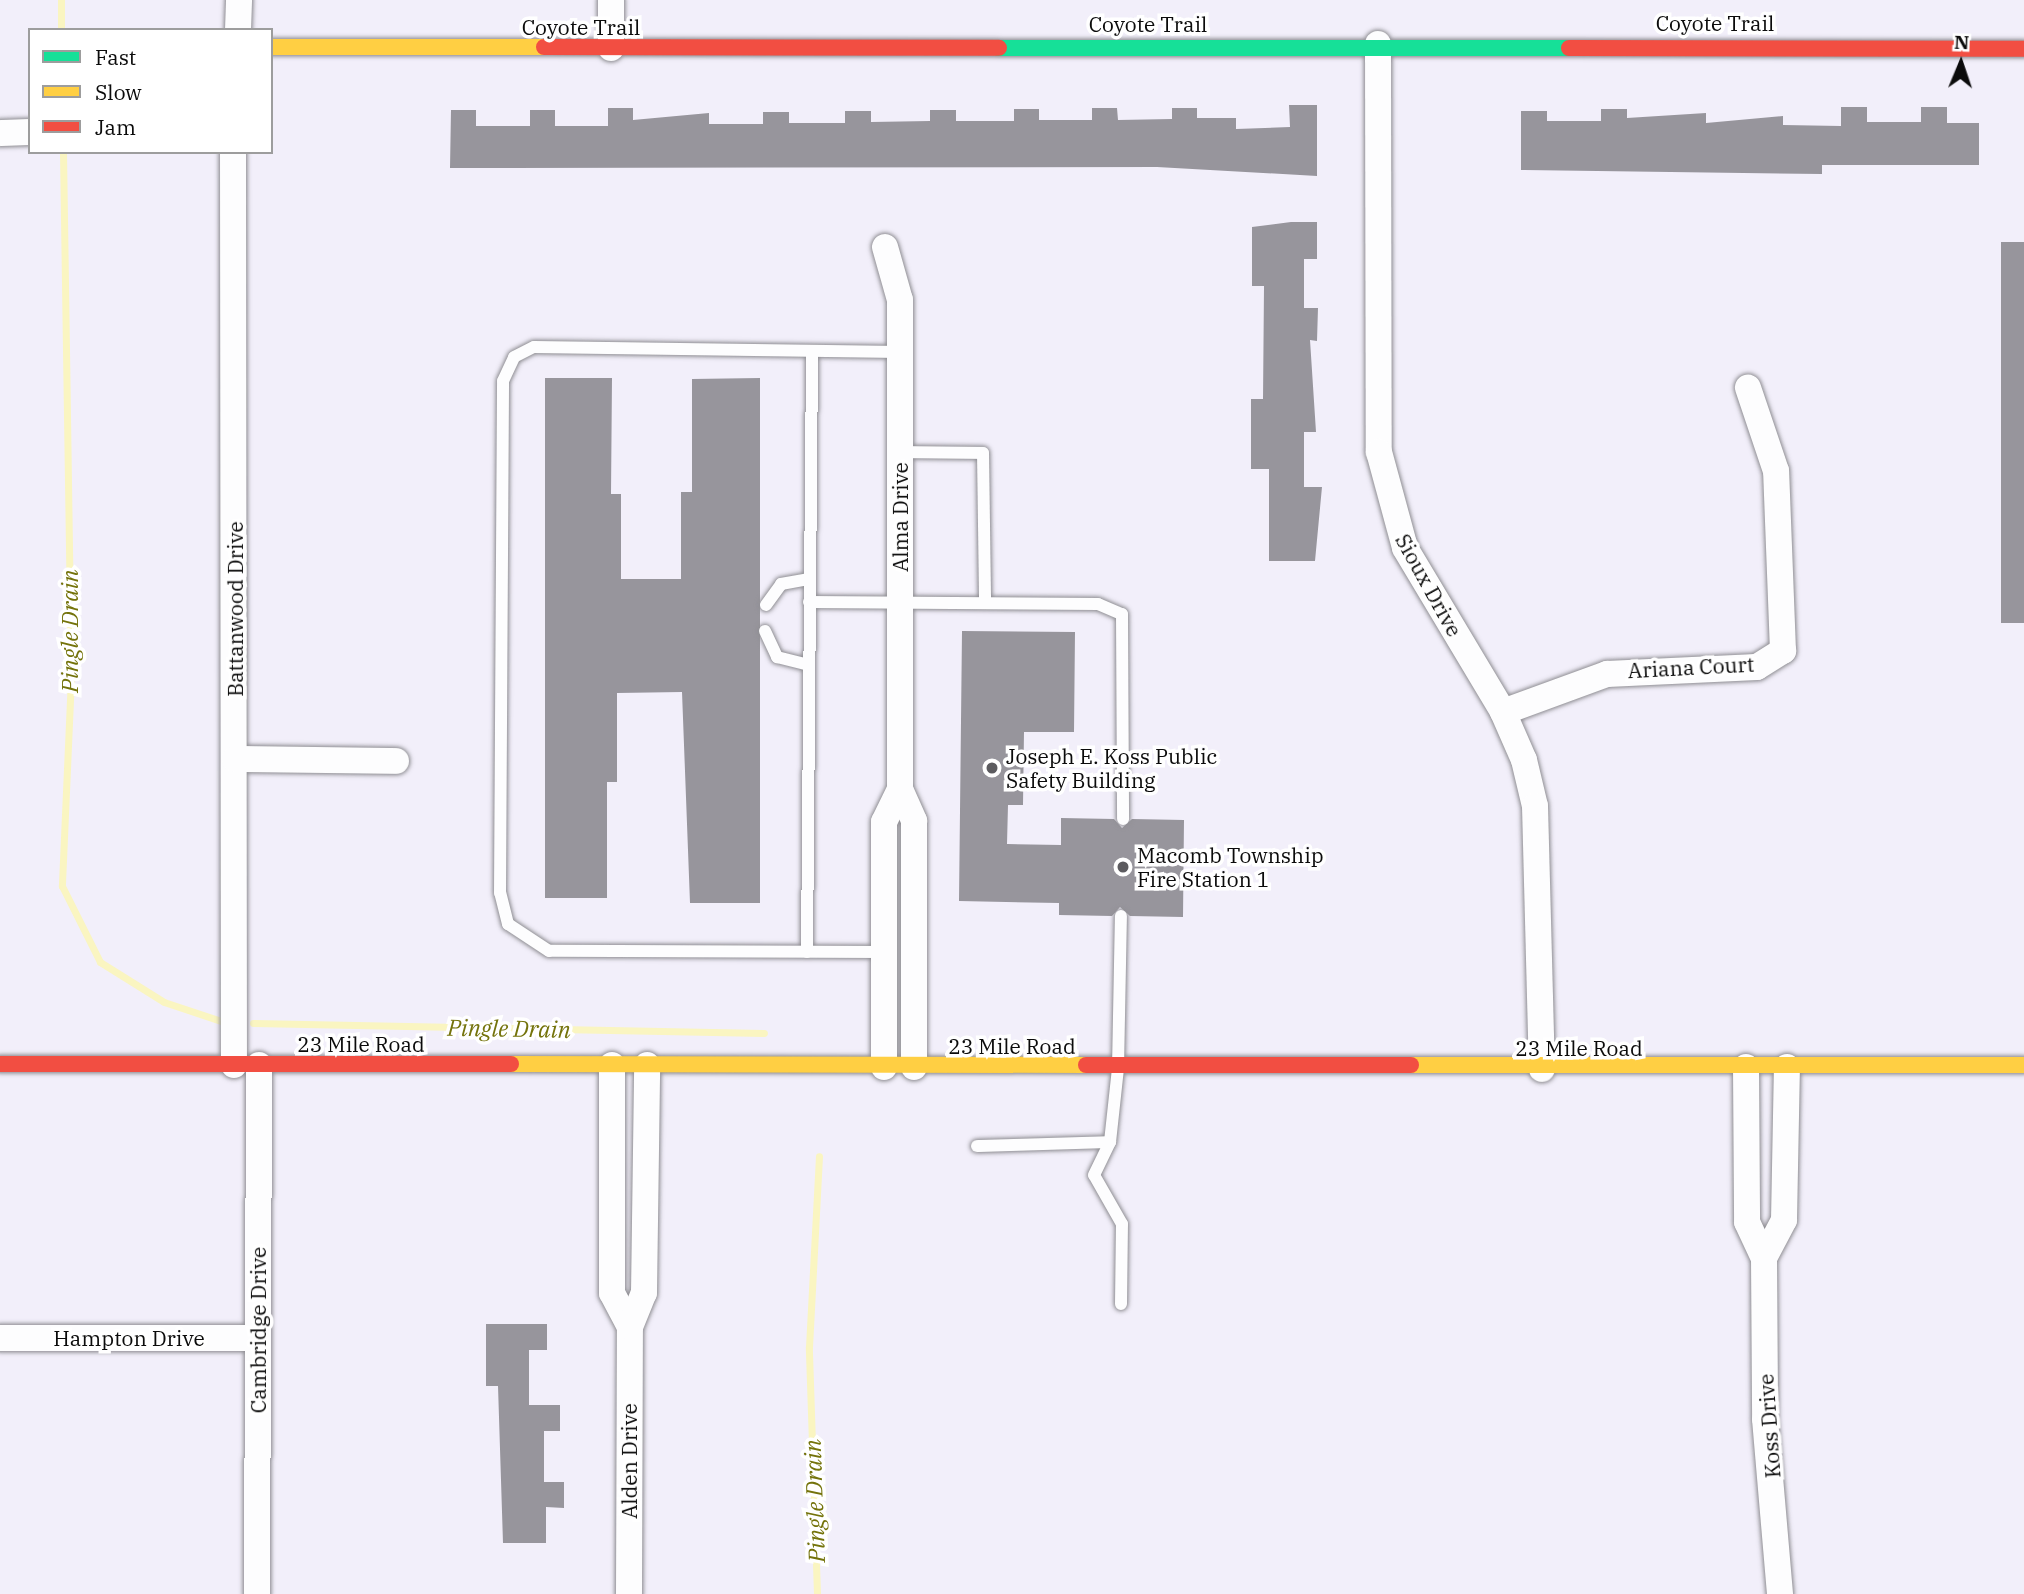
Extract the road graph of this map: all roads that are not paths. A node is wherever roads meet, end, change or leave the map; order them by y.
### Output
1 (239, 0) edge
2 (611, 0) edge
3 (238, 28) edge
4 (1378, 44) junction
5 (273, 47) edge
6 (611, 48) junction
7 (2024, 49) edge
8 (28, 132) edge
9 (0, 133) edge
10 (233, 154) edge
11 (885, 247) dead end
12 (812, 351) junction
13 (900, 352) junction
14 (1748, 388) dead end
15 (900, 452) junction
16 (810, 579) junction
17 (809, 602) junction
18 (985, 603) junction
19 (901, 604) junction
20 (766, 605) dead end
21 (765, 631) dead end
22 (809, 665) junction
23 (1503, 712) junction
24 (235, 759) junction
25 (396, 761) dead end
26 (900, 789) junction
27 (1123, 819) dead end
28 (1121, 916) dead end
29 (915, 938) junction
30 (884, 944) junction
31 (807, 952) junction
32 (0, 1064) edge
33 (246, 1065) junction
34 (612, 1065) junction
35 (647, 1065) junction
36 (2024, 1065) edge
37 (884, 1067) junction
38 (914, 1067) junction
39 (1746, 1067) junction
40 (1787, 1067) junction
41 (1118, 1068) junction
42 (1542, 1069) junction
43 (1110, 1142) junction
44 (977, 1146) dead end
45 (1764, 1258) junction
46 (1121, 1304) dead end
47 (630, 1327) junction
48 (0, 1338) edge
49 (258, 1338) junction
50 (257, 1594) edge
51 (629, 1594) edge
52 (1780, 1594) edge

1 - 3 street
2 - 6 street
4 - 6 main road, Coyote Trail
4 - 7 main road, Coyote Trail
4 - 23 street, Sioux Drive
5 - 6 main road, Coyote Trail
8 - 9 street
10 - 24 street, Battanwood Drive
11 - 13 street, Alma Drive
12 - 13 lane
12 - 16 lane
12 - 31 lane
13 - 15 street, Alma Drive
14 - 23 street, Ariana Court
15 - 18 lane
15 - 19 street, Alma Drive
16 - 17 lane
16 - 20 lane
17 - 19 lane
17 - 22 lane
18 - 19 lane
18 - 27 lane
19 - 26 street, Alma Drive
21 - 22 lane
22 - 31 lane
23 - 42 street, Sioux Drive
24 - 25 street
24 - 33 street, Battanwood Drive
26 - 29 street, Alma Drive
26 - 30 street, Alma Drive
28 - 41 lane
29 - 30 lane
29 - 38 street, Alma Drive
30 - 31 lane
30 - 37 street, Alma Drive
32 - 33 main road, 23 Mile Road
33 - 34 main road, 23 Mile Road
33 - 49 street, Cambridge Drive
34 - 35 main road, 23 Mile Road
34 - 47 street, Alden Drive
35 - 37 main road, 23 Mile Road
35 - 47 street, Alden Drive
36 - 40 main road, 23 Mile Road
37 - 38 main road, 23 Mile Road
38 - 41 main road, 23 Mile Road
39 - 40 main road, 23 Mile Road
39 - 42 main road, 23 Mile Road
39 - 45 street, Koss Drive
40 - 45 street, Koss Drive
41 - 42 main road, 23 Mile Road
41 - 43 lane
43 - 44 lane
43 - 46 lane
45 - 52 street, Koss Drive
47 - 51 street, Alden Drive
48 - 49 street, Hampton Drive
49 - 50 street, Cambridge Drive

